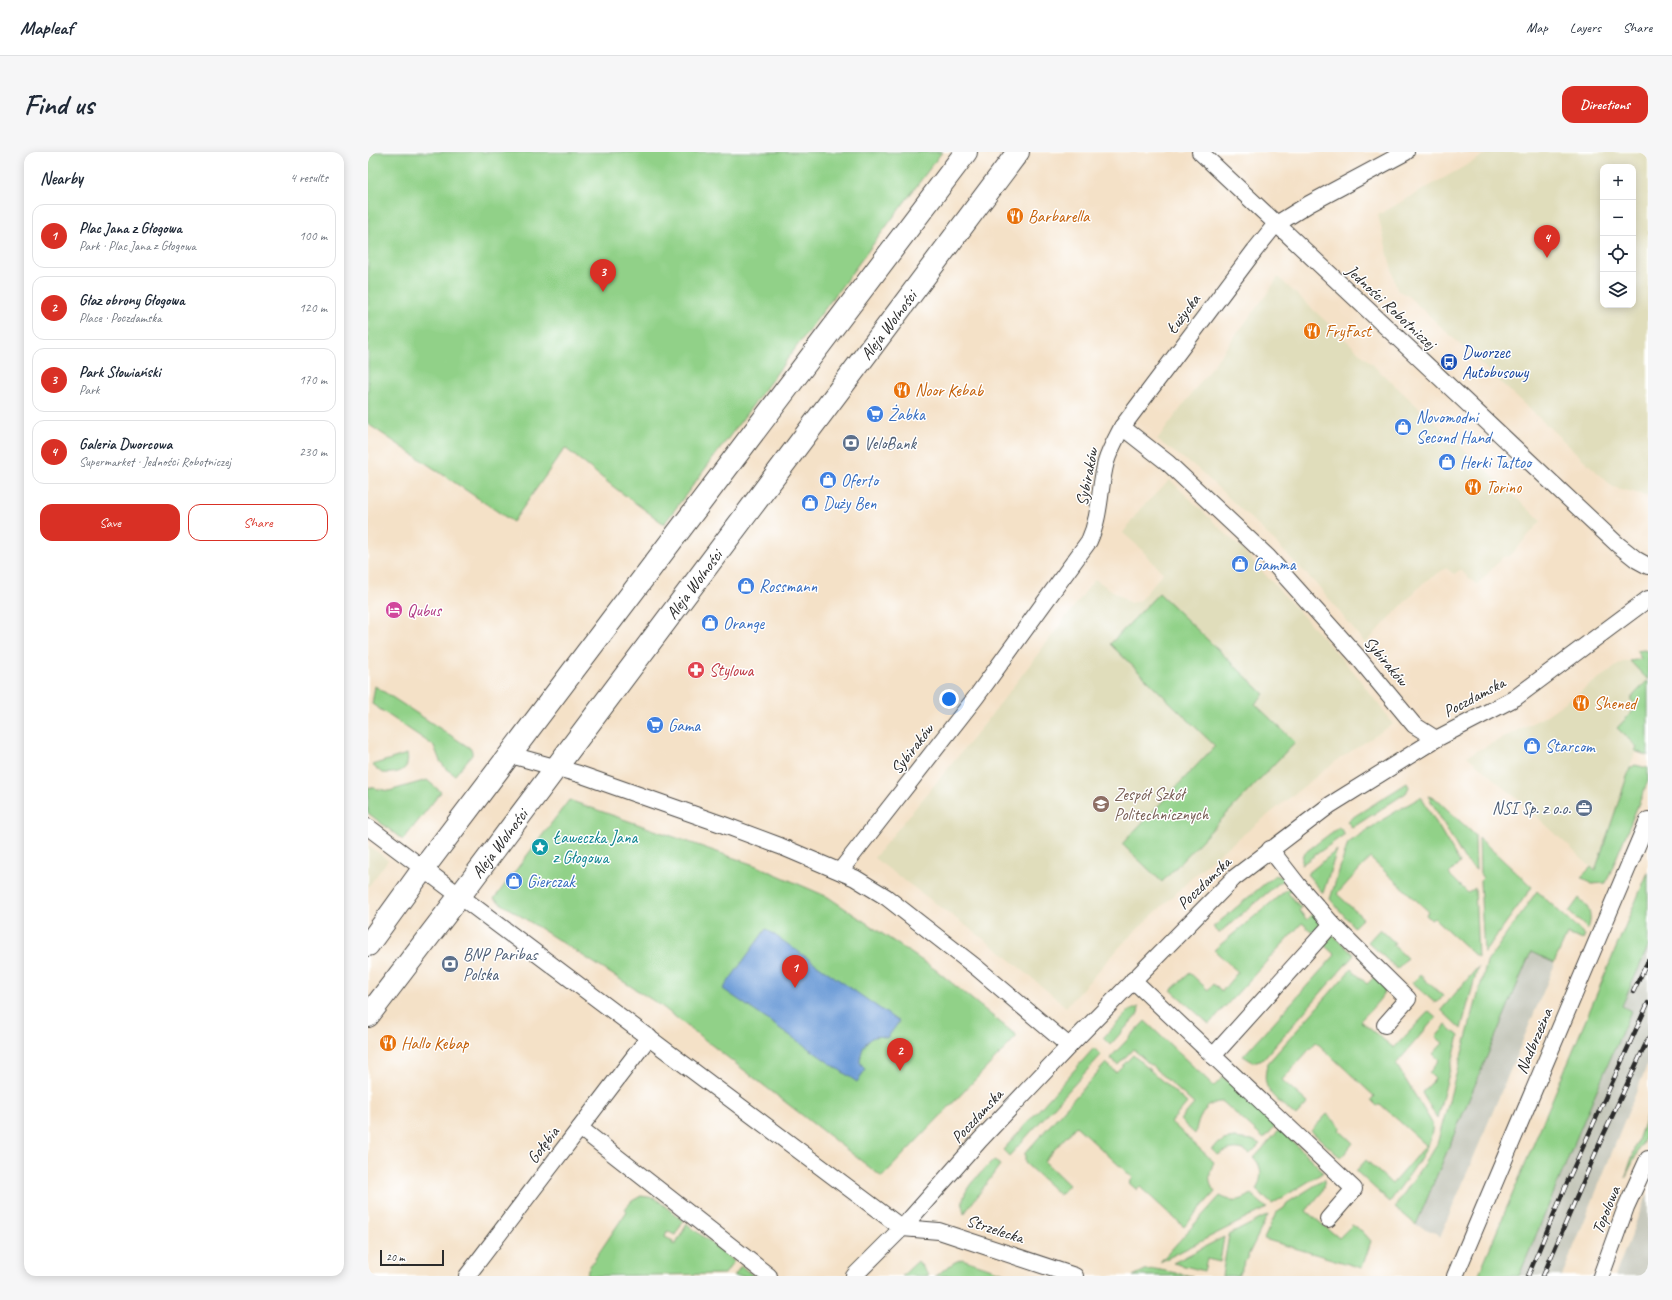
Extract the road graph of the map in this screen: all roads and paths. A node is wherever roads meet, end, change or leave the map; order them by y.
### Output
1 (966, 152) edge
2 (1018, 152) edge
3 (1200, 152) edge
4 (1406, 152) edge
5 (1275, 225) junction
6 (1122, 427) junction
7 (1648, 566) edge
8 (1648, 599) edge
9 (1436, 739) junction
10 (511, 755) junction
11 (557, 768) junction
12 (1648, 820) edge
13 (368, 827) edge
14 (1270, 849) junction
15 (423, 869) junction
16 (840, 871) junction
17 (460, 898) junction
18 (1332, 924) junction
19 (368, 944) edge
20 (1133, 980) junction
21 (368, 1016) edge
22 (1385, 1025) dead end
23 (649, 1037) junction
24 (1069, 1046) junction
25 (1213, 1056) junction
26 (580, 1128) junction
27 (1648, 1159) edge
28 (1328, 1219) dead end
29 (902, 1228) junction
30 (1603, 1269) edge
31 (468, 1276) edge
32 (769, 1276) edge
33 (854, 1276) edge
34 (1075, 1276) edge
35 (1455, 1276) edge

1 - 10 street
2 - 11 street, Aleja Wolności
3 - 5 street, Jedności Robotniczej
4 - 5 street
5 - 6 street, Łużycka
5 - 7 street, Jedności Robotniczej
6 - 9 street, Sybiraków
6 - 16 street, Sybiraków
8 - 9 street, Poczdamska
9 - 14 street, Poczdamska
10 - 11 street
10 - 15 street
11 - 16 street
11 - 17 street, Aleja Wolności
12 - 35 street, Nadbrzeżna
13 - 15 street
14 - 18 street
14 - 20 street, Poczdamska
15 - 17 street
15 - 19 street
16 - 24 street
17 - 21 street, Aleja Wolności
17 - 23 street
18 - 22 street
18 - 25 street
20 - 24 street, Poczdamska
20 - 25 street
23 - 26 street, Gołębia
23 - 29 street
24 - 29 street, Poczdamska
25 - 28 street
26 - 31 street, Gołębia
26 - 32 street
27 - 30 street, Topolowa
29 - 33 street, Poczdamska
29 - 34 street, Strzelecka

